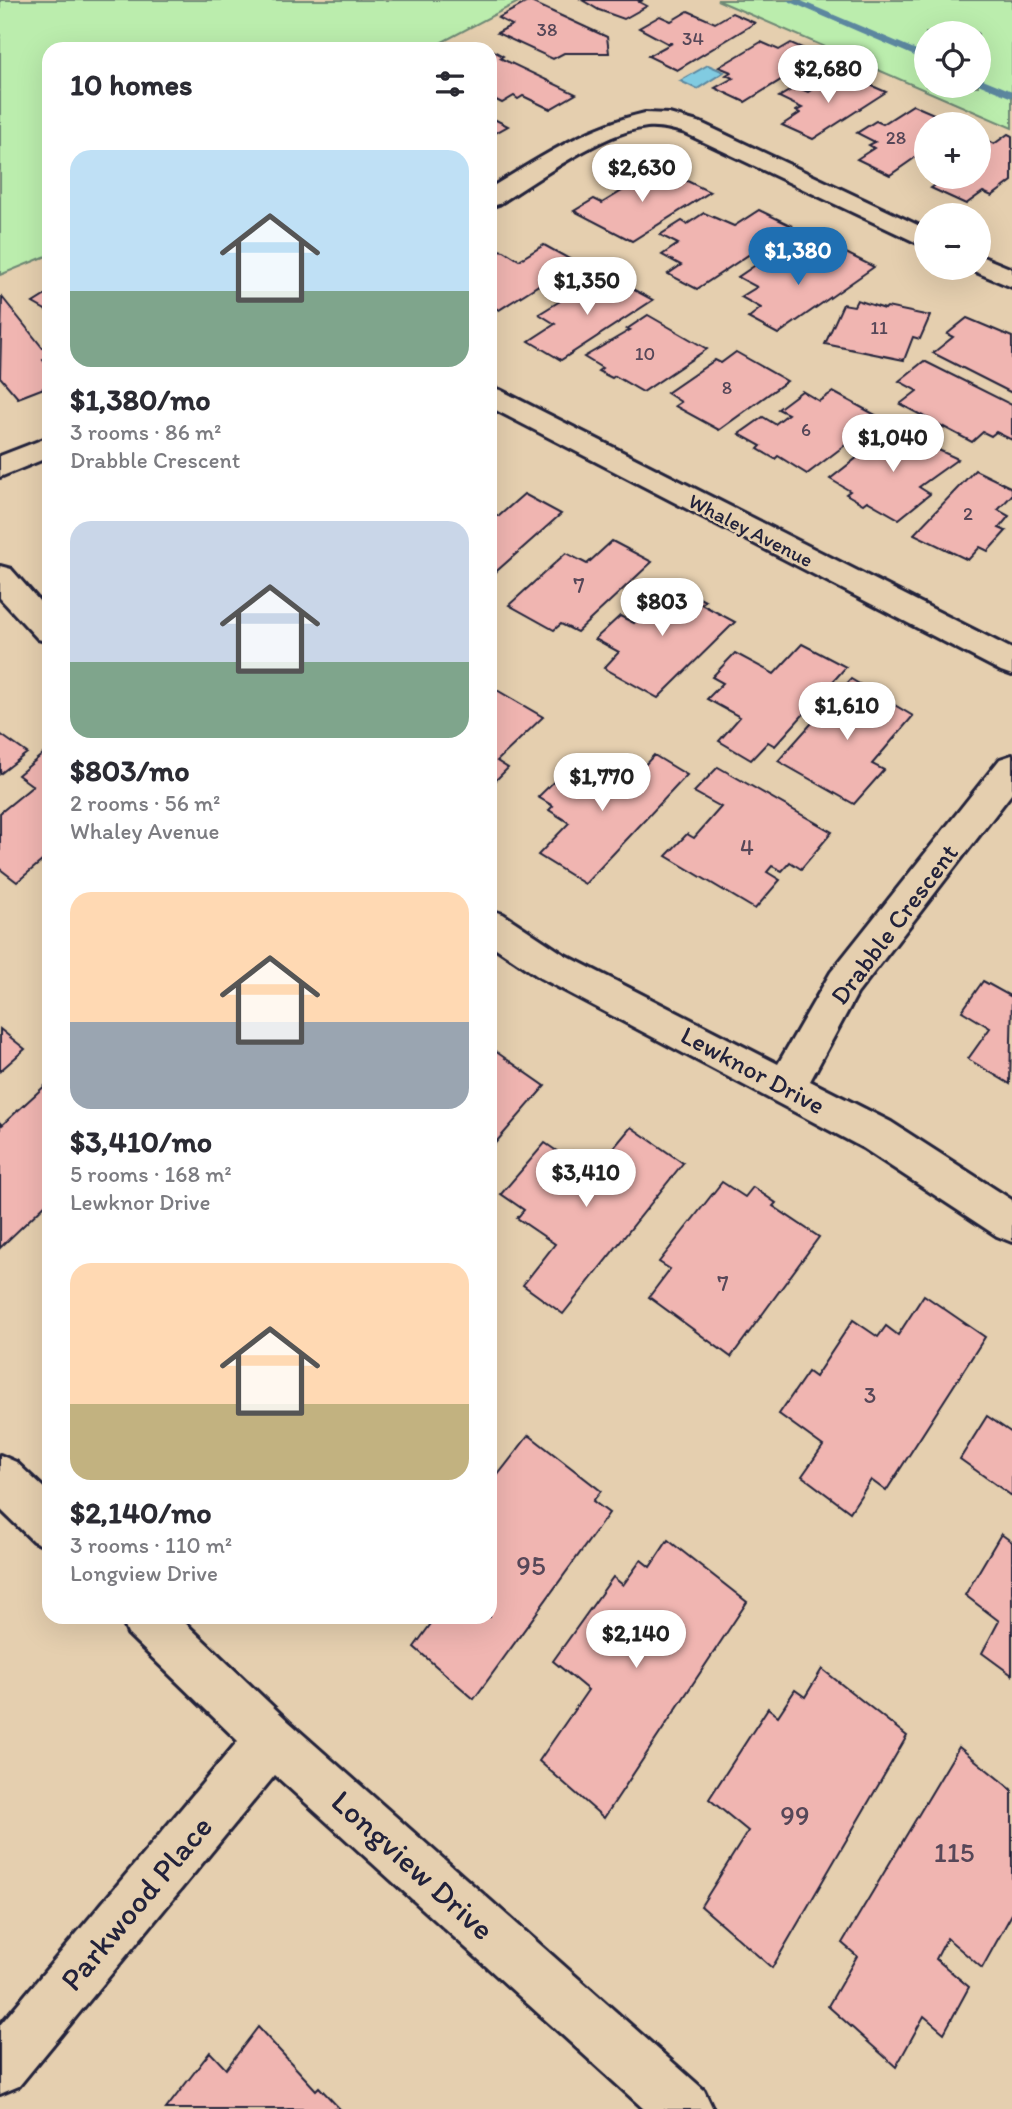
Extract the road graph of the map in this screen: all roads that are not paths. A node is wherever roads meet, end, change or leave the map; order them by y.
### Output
1 (497, 195) edge
2 (914, 233) edge
3 (991, 269) edge
4 (1012, 279) edge
5 (497, 400) edge
6 (42, 449) edge
7 (0, 467) edge
8 (0, 577) edge
9 (42, 625) edge
10 (1012, 663) edge
11 (1012, 768) edge
12 (497, 930) edge
13 (786, 1087) junction
14 (1012, 1223) edge
15 (0, 1478) edge
16 (42, 1518) edge
17 (152, 1624) edge
18 (272, 1739) junction
19 (0, 2067) edge
20 (685, 2109) edge

1 - 2 street
3 - 4 street
5 - 10 street, Whaley Avenue
6 - 7 street
8 - 9 street
11 - 13 street, Drabble Crescent
12 - 13 street, Lewknor Drive
13 - 14 street, Lewknor Drive
15 - 16 street
17 - 18 street, Longview Drive
18 - 19 street, Parkwood Place
18 - 20 street, Longview Drive

